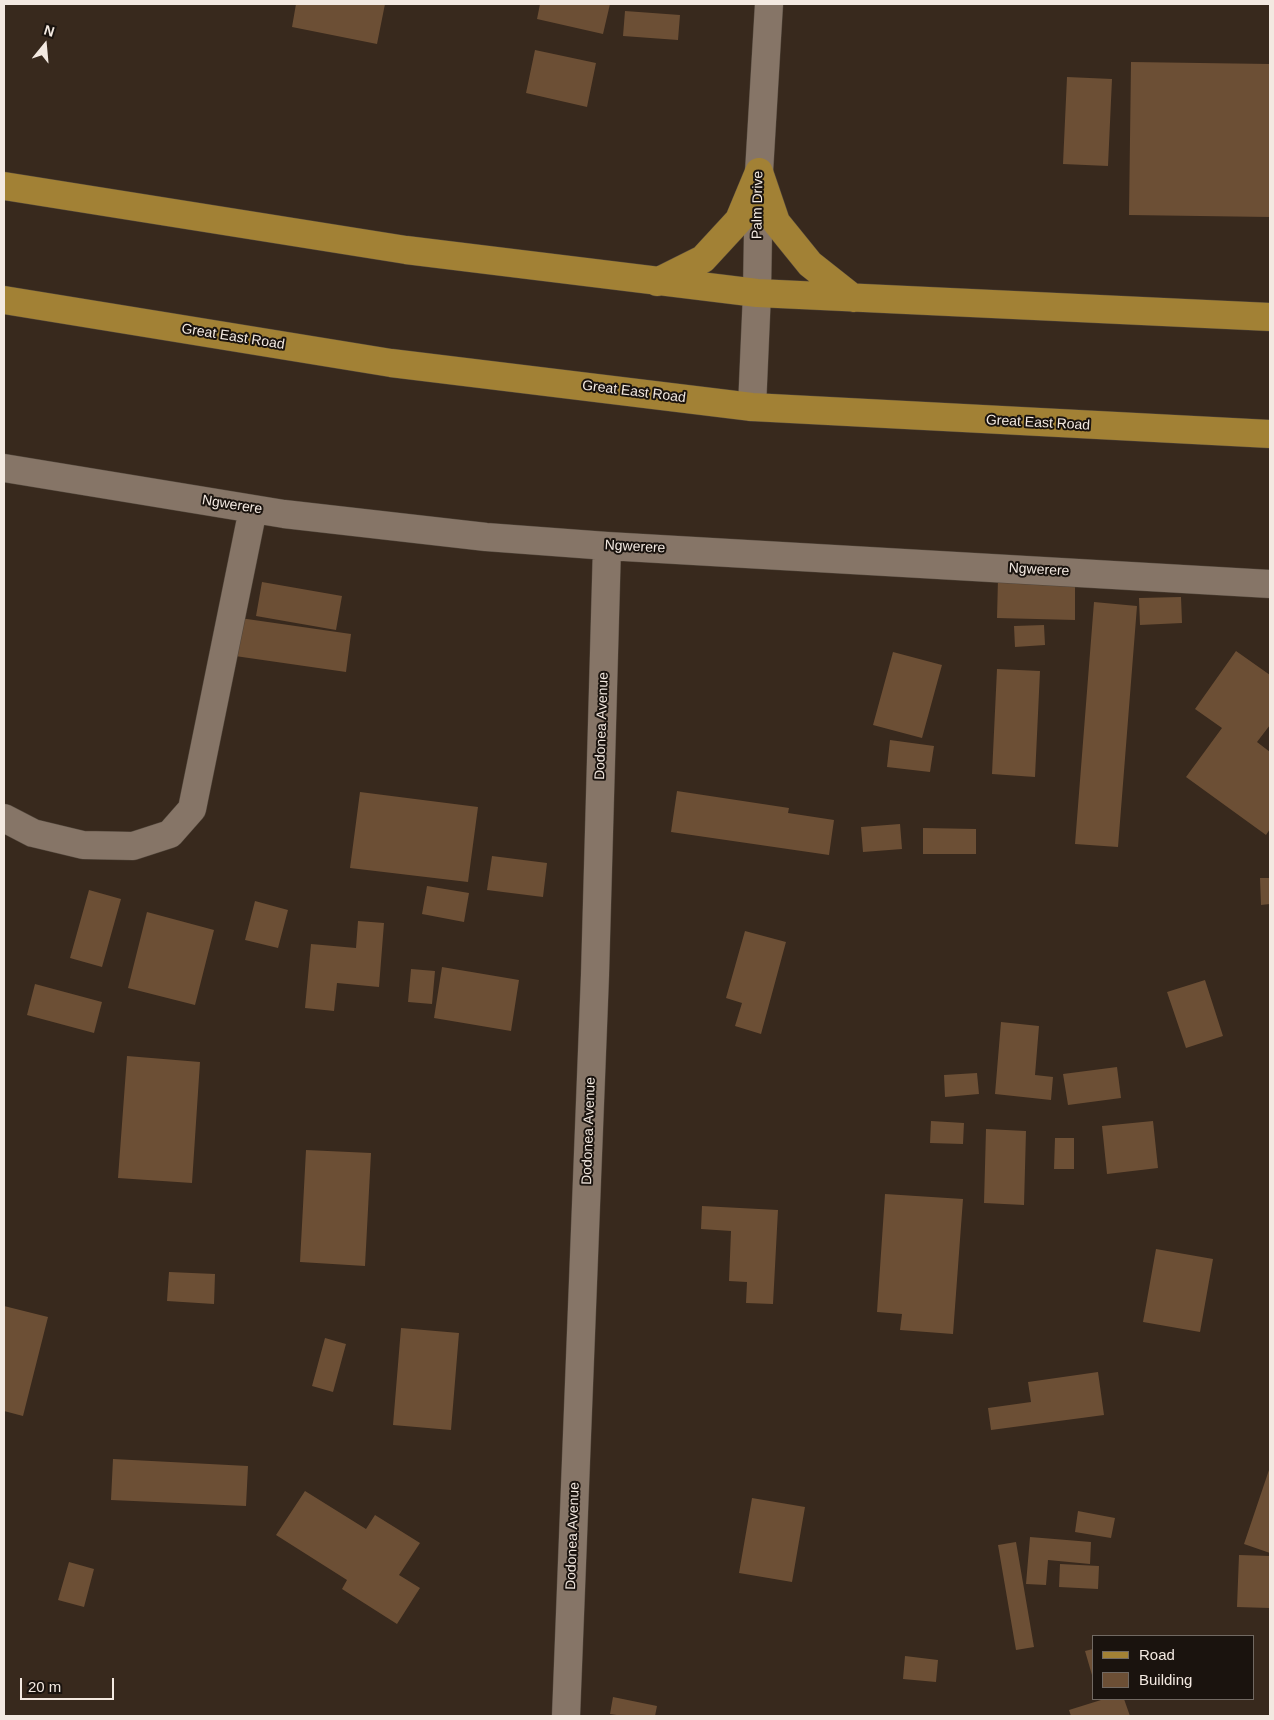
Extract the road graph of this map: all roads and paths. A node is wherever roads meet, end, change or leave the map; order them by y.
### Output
1 (769, 4) edge
2 (759, 172) junction
3 (4, 186) edge
4 (657, 282) junction
5 (757, 293) junction
6 (853, 298) junction
7 (4, 300) edge
8 (1270, 317) edge
9 (752, 407) junction
10 (1270, 434) edge
11 (4, 468) edge
12 (253, 509) junction
13 (607, 546) junction
14 (1270, 584) edge
15 (4, 818) edge
16 (566, 1716) edge

1 - 2 street, Palm Drive
2 - 4 main road
2 - 5 street, Palm Drive
2 - 6 main road
3 - 4 main road
4 - 5 main road
5 - 6 main road
5 - 9 street, Palm Drive
6 - 8 main road
7 - 9 main road, Great East Road
9 - 10 main road, Great East Road
11 - 12 street, Ngwerere
12 - 13 street, Ngwerere
12 - 15 street
13 - 14 street, Ngwerere
13 - 16 street, Dodonea Avenue

